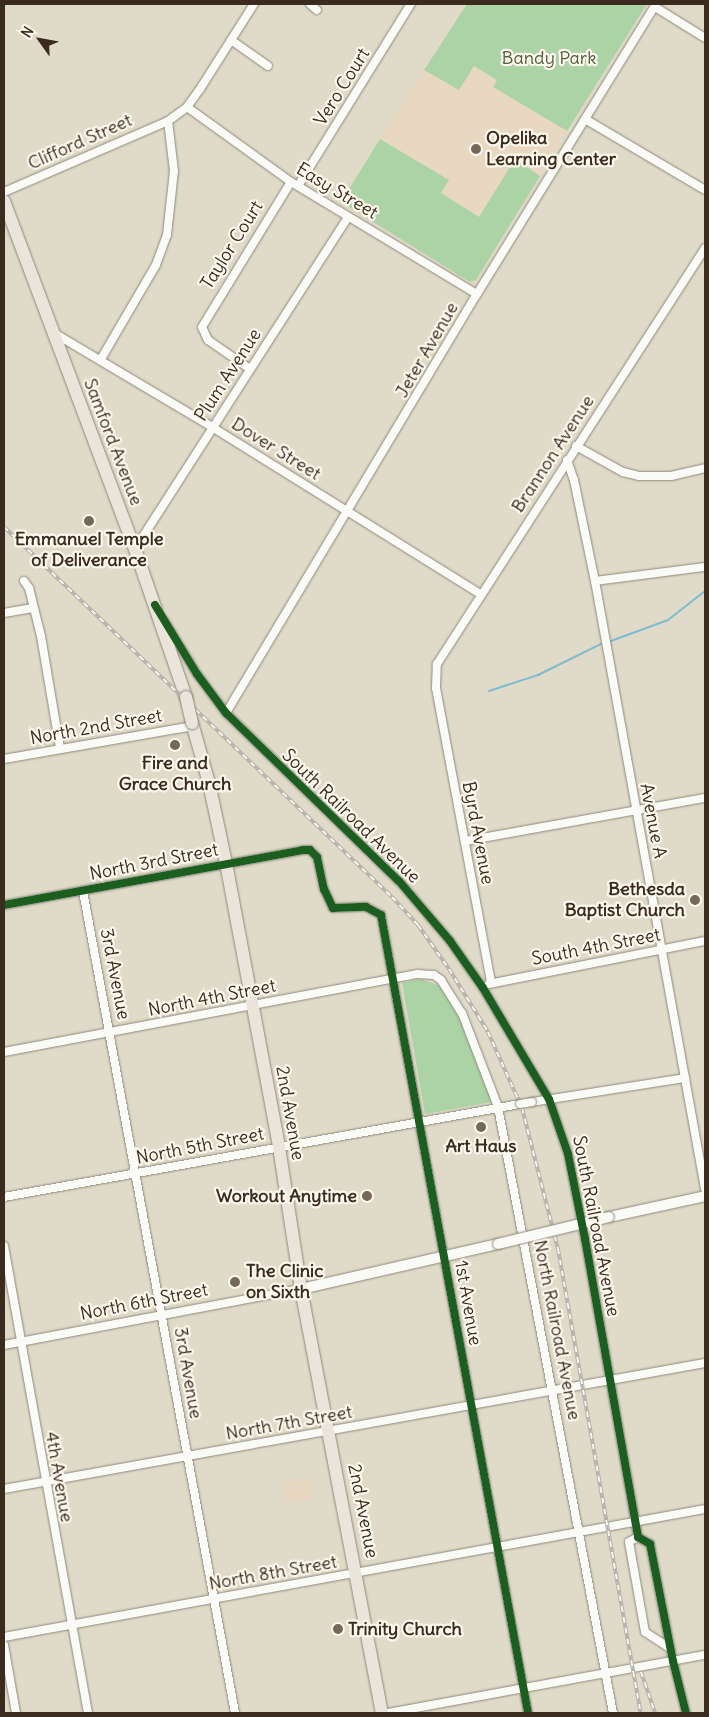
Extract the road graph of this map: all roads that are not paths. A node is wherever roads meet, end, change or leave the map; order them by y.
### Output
1 (254, 4) edge
2 (310, 4) edge
3 (411, 4) edge
4 (655, 5) edge
5 (317, 10) dead end
6 (705, 38) edge
7 (231, 40) junction
8 (268, 66) dead end
9 (186, 107) junction
10 (585, 119) junction
11 (168, 121) junction
12 (294, 184) junction
13 (705, 190) edge
14 (4, 192) edge
15 (4, 201) edge
16 (348, 217) junction
17 (705, 248) edge
18 (477, 294) junction
19 (54, 334) junction
20 (101, 359) junction
21 (250, 369) junction
22 (212, 427) junction
23 (576, 446) junction
24 (566, 460) junction
25 (705, 468) edge
26 (348, 511) junction
27 (135, 549) junction
28 (705, 567) edge
29 (595, 581) junction
30 (24, 582) dead end
31 (480, 594) junction
32 (155, 605) junction
33 (33, 608) junction
34 (4, 613) edge
35 (435, 680) joint
36 (186, 697) joint
37 (226, 713) junction
38 (193, 724) junction
39 (60, 748) junction
40 (4, 759) edge
41 (705, 798) edge
42 (636, 810) junction
43 (465, 841) junction
44 (226, 863) junction
45 (83, 891) junction
46 (4, 905) edge
47 (366, 907) joint
48 (705, 941) edge
49 (662, 950) junction
50 (426, 973) joint
51 (392, 978) junction
52 (491, 982) junction
53 (483, 988) junction
54 (252, 1005) junction
55 (111, 1032) junction
56 (4, 1052) edge
57 (685, 1078) junction
58 (549, 1099) junction
59 (501, 1107) junction
60 (420, 1121) junction
61 (279, 1146) junction
62 (137, 1173) junction
63 (705, 1188) edge
64 (705, 1196) edge
65 (4, 1197) edge
66 (4, 1246) edge
67 (444, 1256) junction
68 (301, 1289) junction
69 (163, 1315) junction
70 (20, 1342) junction
71 (4, 1345) edge
72 (705, 1363) edge
73 (610, 1380) junction
74 (553, 1390) junction
75 (471, 1406) junction
76 (330, 1431) junction
77 (188, 1457) junction
78 (44, 1482) junction
79 (4, 1489) edge
80 (705, 1509) edge
81 (634, 1522) junction
82 (578, 1531) junction
83 (638, 1537) junction
84 (497, 1546) junction
85 (356, 1572) junction
86 (214, 1599) junction
87 (70, 1624) junction
88 (4, 1637) edge
89 (4, 1645) edge
90 (670, 1648) junction
91 (705, 1655) edge
92 (672, 1661) junction
93 (606, 1673) junction
94 (523, 1688) junction
95 (16, 1713) edge
96 (88, 1713) edge
97 (235, 1713) edge
98 (382, 1713) edge
99 (388, 1713) edge
100 (528, 1713) edge
101 (613, 1713) edge
102 (686, 1713) edge

1 - 7 street, Clifford Street
2 - 5 street
3 - 12 street, Vero Court
4 - 6 street
4 - 10 street, Jeter Avenue
7 - 8 street
7 - 9 street, Clifford Street
9 - 11 street, Clifford Street
9 - 12 street, Easy Street
10 - 13 street
10 - 18 street, Jeter Avenue
11 - 14 street, Clifford Street
11 - 20 street
12 - 16 street, Easy Street
12 - 21 street, Taylor Court
15 - 19 main road, Samford Avenue
16 - 18 street, Easy Street
16 - 21 street, Plum Avenue
17 - 23 street, Brannon Avenue
18 - 26 street, Jeter Avenue
19 - 20 street, Dover Street
19 - 27 main road, Samford Avenue
20 - 22 street, Dover Street
21 - 22 street, Plum Avenue
22 - 26 street, Dover Street
22 - 27 street, Plum Avenue
23 - 24 street, Brannon Avenue
23 - 25 street
24 - 29 street, Avenue A
24 - 31 street, Brannon Avenue
26 - 31 street, Dover Street
26 - 37 street, Jeter Avenue
27 - 32 main road, Samford Avenue
28 - 29 street
29 - 42 street, Avenue A
30 - 33 street
31 - 35 street, Brannon Avenue
32 - 36 main road, Samford Avenue
32 - 37 street, South Railroad Avenue
33 - 34 street
33 - 39 street
35 - 43 street, Byrd Avenue
36 - 38 main road, 2nd Avenue, bridge
37 - 53 street, South Railroad Avenue
38 - 39 street, North 2nd Street
38 - 44 main road, 2nd Avenue
39 - 40 street, North 2nd Street
41 - 42 street
42 - 43 street
42 - 49 street, Avenue A
43 - 52 street, Byrd Avenue
44 - 45 street, North 3rd Street
44 - 47 street, North 3rd Street
44 - 54 main road, 2nd Avenue
45 - 46 street, North 3rd Street
45 - 55 street, 3rd Avenue
47 - 51 street, 1st Avenue
48 - 49 street, South 4th Street
49 - 52 street, South 4th Street
49 - 57 street, Avenue A
50 - 51 street, North 4th Street
50 - 59 street, North Railroad Avenue
51 - 54 street, North 4th Street
51 - 60 street, 1st Avenue
52 - 53 street
53 - 58 street, South Railroad Avenue
54 - 55 street, North 4th Street
54 - 61 main road, 2nd Avenue
55 - 56 street, North 4th Street
55 - 62 street, 3rd Avenue
57 - 58 street, North 5th Street
57 - 63 street, Avenue A
58 - 59 street, North 5th Street, bridge
58 - 73 street, South Railroad Avenue
59 - 60 street, North 5th Street
59 - 74 street, North Railroad Avenue
60 - 61 street, North 5th Street
60 - 67 street, 1st Avenue
61 - 62 street, North 5th Street
61 - 68 main road, 2nd Avenue
62 - 65 street, North 5th Street
62 - 69 street, 3rd Avenue
64 - 67 street, North 6th Street, bridge
66 - 70 street, 4th Avenue
67 - 68 street, North 6th Street
67 - 75 street, 1st Avenue
68 - 69 street, North 6th Street
68 - 76 main road, 2nd Avenue
69 - 70 street, North 6th Street
69 - 77 street, 3rd Avenue
70 - 71 street, North 6th Street
70 - 78 street, 4th Avenue
72 - 73 street, North 7th Street
73 - 74 street, North 7th Street
73 - 81 street, South Railroad Avenue
74 - 75 street, North 7th Street
74 - 82 street, North Railroad Avenue
75 - 76 street, North 7th Street
75 - 84 street, 1st Avenue
76 - 77 street, North 7th Street
76 - 85 main road, 2nd Avenue
77 - 78 street, North 7th Street
77 - 86 street, 3rd Avenue
78 - 79 street, North 7th Street
78 - 87 street, 4th Avenue
80 - 81 street, North 8th Street
81 - 82 street, North 8th Street
81 - 83 street, South Railroad Avenue
82 - 84 street, North 8th Street
82 - 93 street, North Railroad Avenue
83 - 90 street, South Railroad Avenue
83 - 90 street
84 - 85 street, North 8th Street
84 - 94 street, 1st Avenue
85 - 86 street, North 8th Street
85 - 98 main road, 2nd Avenue
86 - 87 street, North 8th Street
86 - 97 street, 3rd Avenue
87 - 88 street, North 8th Street
87 - 96 street, 4th Avenue
89 - 95 street
90 - 92 street, South Railroad Avenue
91 - 92 street
92 - 93 street
92 - 102 street, South Railroad Avenue
93 - 94 street
93 - 101 street, North Railroad Avenue
94 - 99 street
94 - 100 street, 1st Avenue

